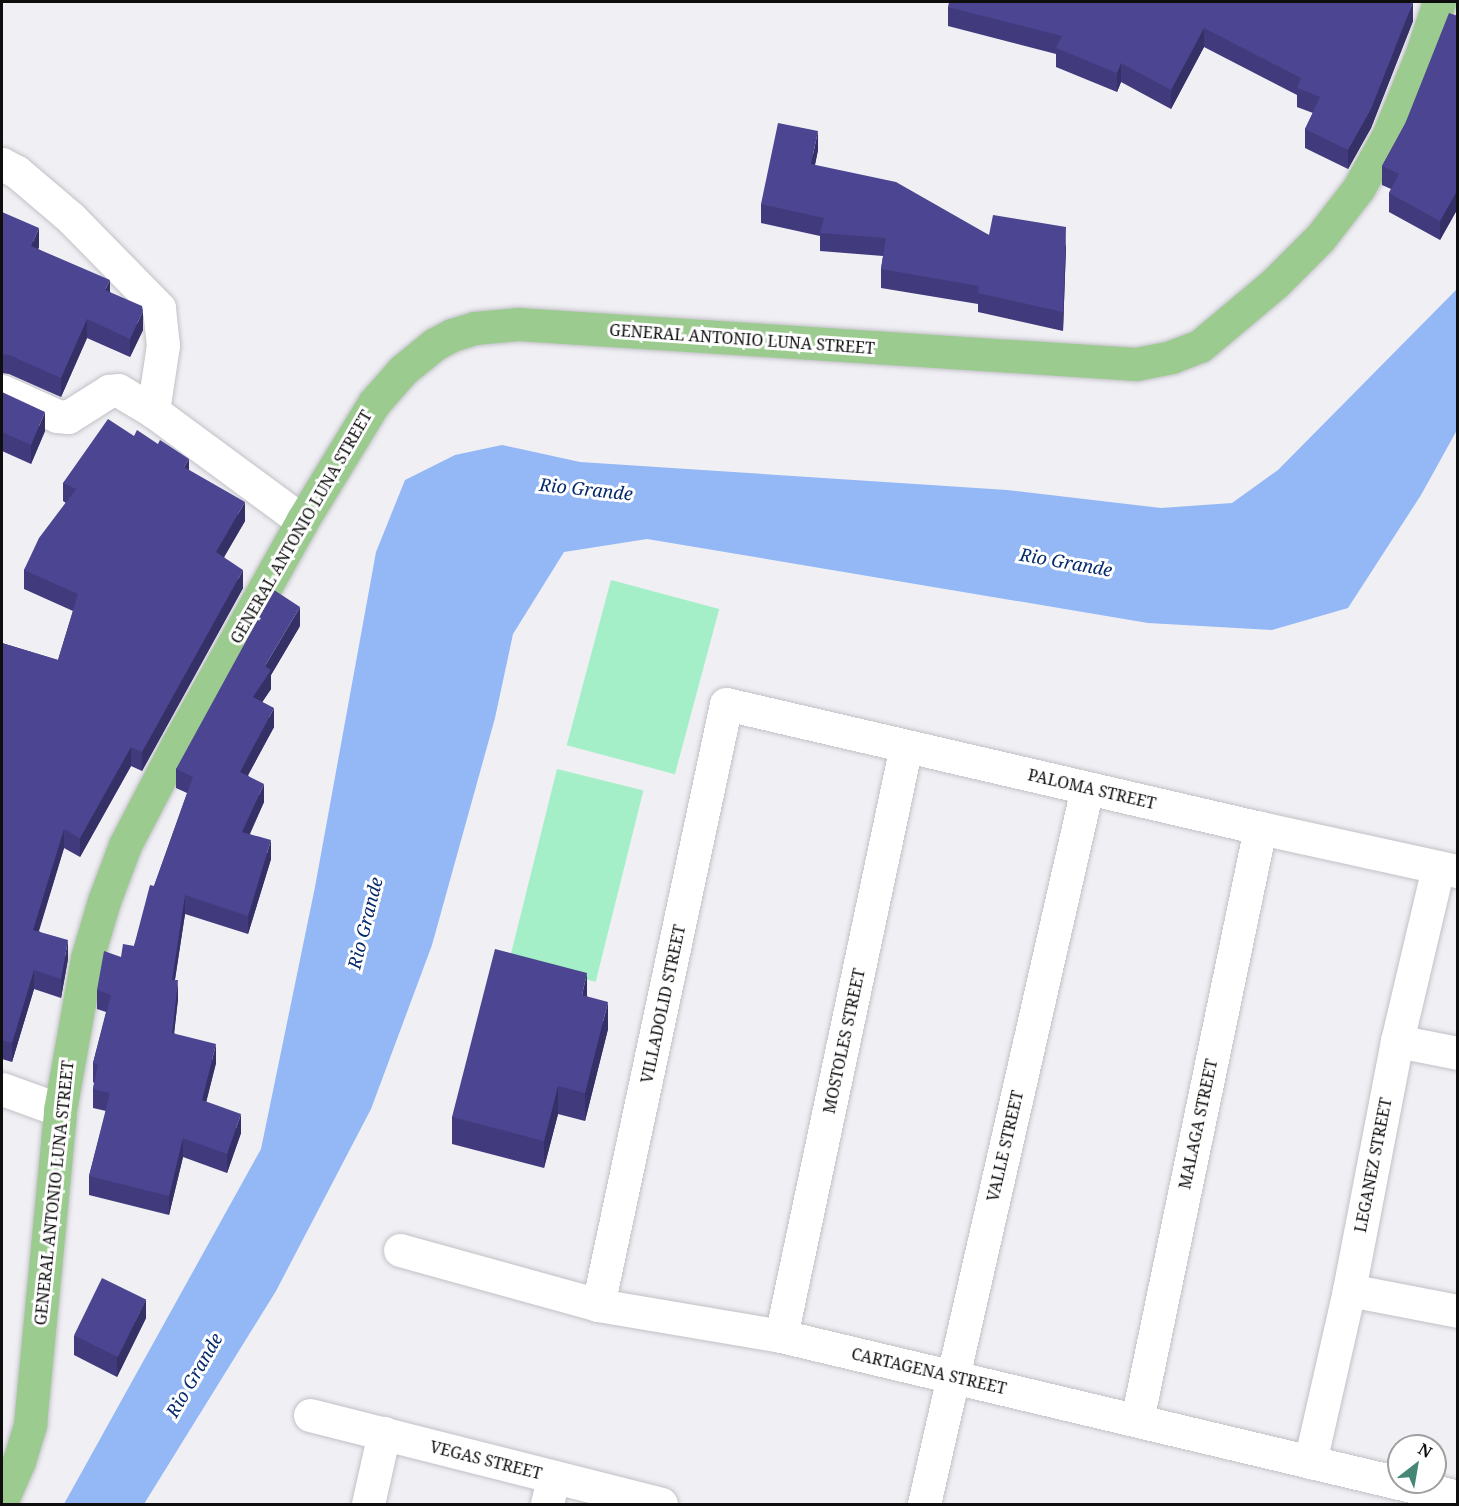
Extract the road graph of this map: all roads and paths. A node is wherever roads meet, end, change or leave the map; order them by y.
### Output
1 (1439, 2) edge
2 (2, 164) edge
3 (2, 391) edge
4 (153, 411) junction
5 (302, 521) junction
6 (726, 704) joint
7 (906, 746) junction
8 (1087, 788) junction
9 (1260, 828) junction
10 (1448, 870) edge
11 (1397, 1041) junction
12 (1458, 1053) edge
13 (2, 1089) edge
14 (60, 1110) junction
15 (400, 1250) dead end
16 (1349, 1290) junction
17 (597, 1305) junction
18 (1458, 1311) edge
19 (781, 1336) junction
20 (952, 1377) junction
21 (310, 1415) dead end
22 (1137, 1420) junction
23 (384, 1433) junction
24 (1310, 1462) junction
25 (550, 1491) edge
26 (1458, 1497) edge
27 (2, 1500) edge
28 (368, 1504) edge
29 (661, 1504) edge
30 (924, 1504) edge

1 - 5 main road, GENERAL ANTONIO LUNA STREET
2 - 4 street
3 - 4 street
4 - 5 street
5 - 14 main road, GENERAL ANTONIO LUNA STREET
6 - 7 street, PALOMA STREET
6 - 17 street, VILLADOLID STREET
7 - 8 street, PALOMA STREET
7 - 19 street, MOSTOLES STREET
8 - 9 street, PALOMA STREET
8 - 20 street, VALLE STREET
9 - 10 street, PALOMA STREET
9 - 22 street, MALAGA STREET
10 - 11 street, LEGANEZ STREET
11 - 12 street
11 - 16 street, LEGANEZ STREET
13 - 14 street
14 - 27 main road, GENERAL ANTONIO LUNA STREET
15 - 17 street, CARTAGENA STREET
16 - 18 street
16 - 24 street, LEGANEZ STREET
17 - 19 street, CARTAGENA STREET
19 - 20 street, CARTAGENA STREET
20 - 22 street, CARTAGENA STREET
20 - 30 street, VALLE STREET
21 - 23 street, VEGAS STREET
22 - 24 street, CARTAGENA STREET
23 - 25 street, VEGAS STREET
23 - 28 street
24 - 26 street, CARTAGENA STREET
25 - 29 street, VEGAS STREET

